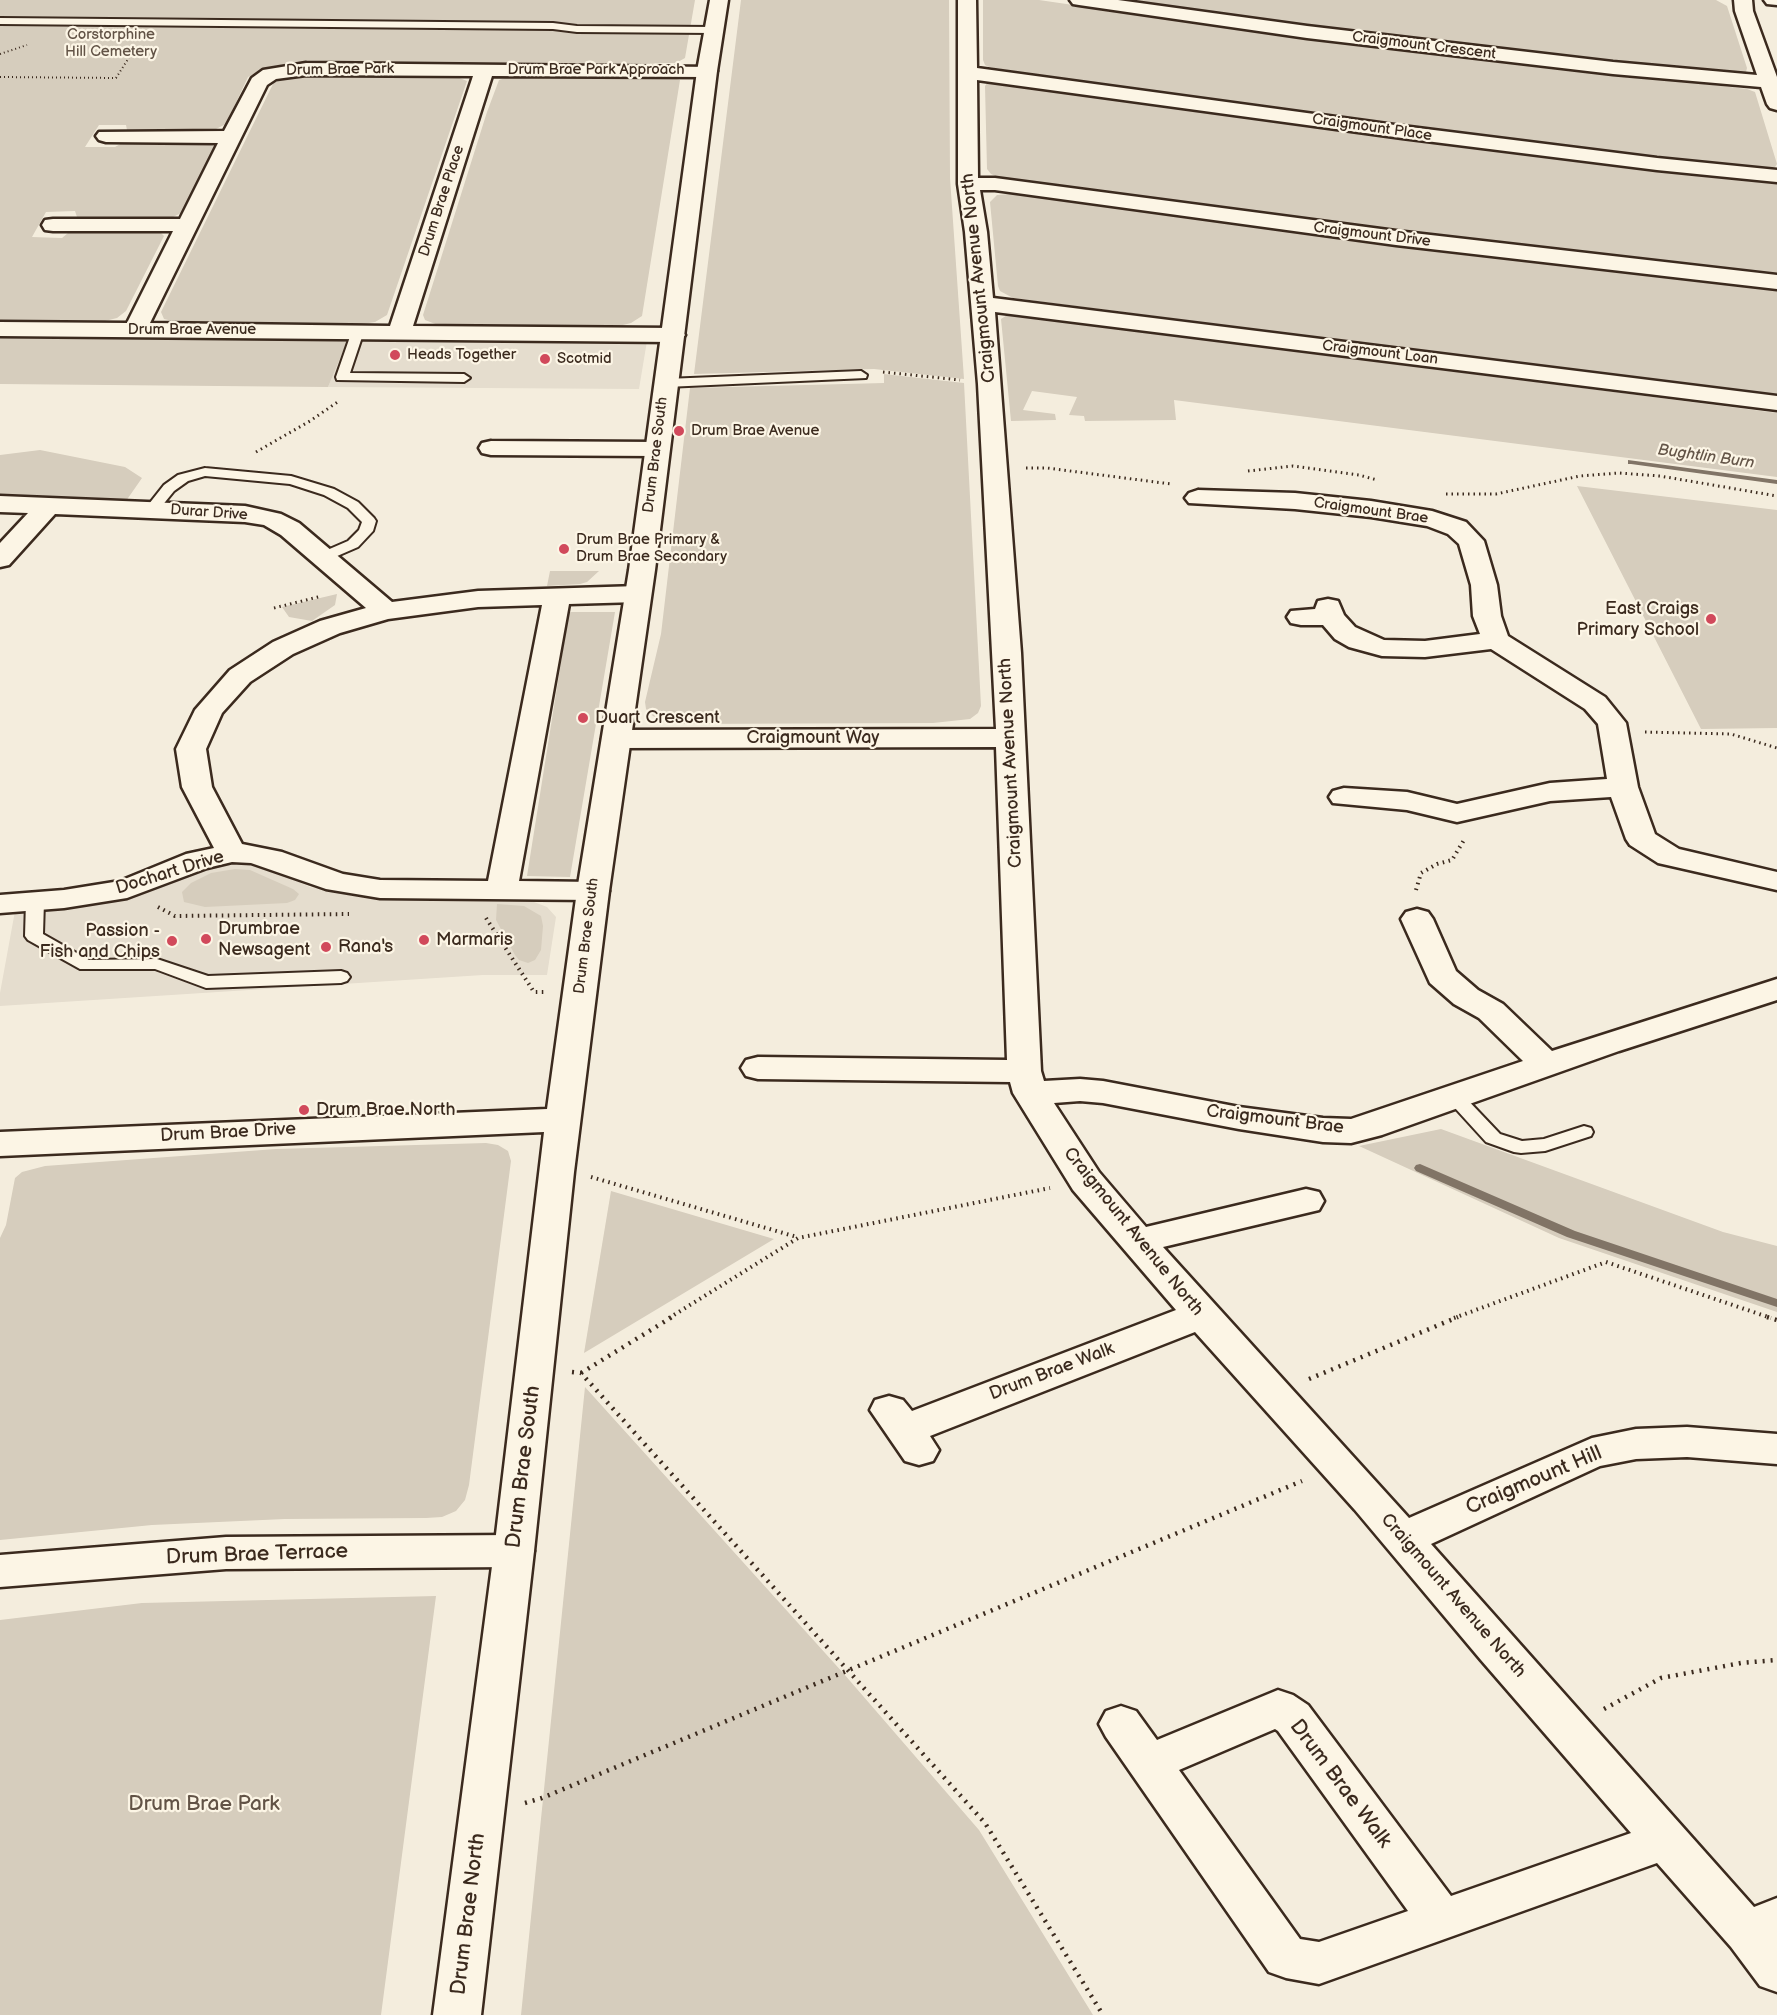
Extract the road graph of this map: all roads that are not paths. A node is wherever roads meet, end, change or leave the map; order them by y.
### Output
1 (719, 0) edge
2 (967, 0) edge
3 (1079, 0) edge
4 (1743, 0) edge
5 (0, 21) edge
6 (713, 30) junction
7 (485, 69) junction
8 (707, 71) junction
9 (967, 73) junction
10 (1770, 82) junction
11 (1777, 104) edge
12 (106, 136) dead end
13 (233, 137) junction
14 (1777, 176) edge
15 (968, 184) junction
16 (53, 225) dead end
17 (188, 225) junction
18 (1777, 282) edge
19 (982, 305) junction
20 (0, 329) edge
21 (135, 330) junction
22 (358, 331) junction
23 (399, 332) junction
24 (673, 335) junction
25 (861, 375) road end
26 (464, 378) dead end
27 (666, 382) junction
28 (1777, 404) edge
29 (491, 448) dead end
30 (656, 449) junction
31 (1188, 492) road end
32 (0, 504) edge
33 (48, 506) junction
34 (152, 509) junction
35 (323, 557) junction
36 (0, 559) edge
37 (638, 594) junction
38 (557, 596) junction
39 (386, 610) junction
40 (1301, 617) dead end
41 (1496, 640) junction
42 (1010, 738) junction
43 (617, 739) junction
44 (1623, 787) junction
45 (1344, 797) dead end
46 (232, 854) junction
47 (1777, 881) edge
48 (496, 891) junction
49 (592, 891) junction
50 (35, 902) junction
51 (0, 904) edge
52 (1417, 919) road end
53 (341, 976) dead end
54 (1777, 989) edge
55 (1547, 1065) junction
56 (758, 1068) dead end
57 (1027, 1082) junction
58 (1454, 1096) junction
59 (564, 1120) junction
60 (1584, 1132) dead end
61 (0, 1144) edge
62 (1285, 1199) dead end
63 (1138, 1242) junction
64 (1201, 1315) junction
65 (904, 1430) dead end
66 (1777, 1449) edge
67 (1404, 1539) junction
68 (514, 1551) junction
69 (0, 1571) edge
70 (1120, 1724) dead end
71 (1148, 1764) junction
72 (480, 1813) joint
73 (1666, 1840) junction
74 (1442, 1920) junction
75 (1762, 1926) edge
76 (1777, 1971) edge
77 (457, 2015) edge

1 - 6 street, Drum Brae South
2 - 9 street, Craigmount Avenue North
3 - 10 street, Craigmount Crescent
4 - 10 street
5 - 6 lane
6 - 8 street, Drum Brae South
7 - 8 street, Drum Brae Park Approach
7 - 13 street, Drum Brae Park
7 - 23 street, Drum Brae Place
8 - 24 street, Drum Brae South
9 - 14 street, Craigmount Place
9 - 15 street, Craigmount Avenue North
10 - 11 street
12 - 13 street
13 - 17 street, Drum Brae Park
15 - 18 street, Craigmount Drive
15 - 19 street, Craigmount Avenue North
16 - 17 street
17 - 21 street, Drum Brae Park
19 - 28 street, Craigmount Loan
19 - 42 street, Craigmount Avenue North
20 - 21 street, Drum Brae Avenue
21 - 22 street, Drum Brae Avenue
22 - 23 street, Drum Brae Avenue
22 - 26 lane
23 - 24 street, Drum Brae Avenue
24 - 27 street, Drum Brae South
25 - 27 lane
27 - 30 street, Drum Brae South
29 - 30 street
30 - 37 street, Drum Brae South
31 - 41 street, Craigmount Brae
32 - 33 street, Durar Drive
33 - 34 street, Durar Drive
33 - 36 street
34 - 35 street, Durar Drive
34 - 35 lane
35 - 39 street, Durar Drive
37 - 38 street
37 - 43 street, Drum Brae South
38 - 39 street
38 - 48 street
39 - 46 street
40 - 41 street
41 - 44 street
42 - 43 street, Craigmount Way
42 - 57 street, Craigmount Avenue North
43 - 49 street, Drum Brae South
44 - 45 street
44 - 47 street
46 - 48 street
46 - 50 street, Dochart Drive
48 - 49 street
49 - 59 street, Drum Brae South
50 - 51 street, Dochart Drive
50 - 53 lane
52 - 55 street
54 - 55 street, Craigmount Brae
55 - 58 street, Craigmount Brae
56 - 57 street
57 - 58 street, Craigmount Brae
57 - 63 street, Craigmount Avenue North
58 - 60 lane
59 - 61 street, Drum Brae Drive
59 - 68 street, Drum Brae South
62 - 63 street
63 - 64 street, Craigmount Avenue North
64 - 65 street, Drum Brae Walk
64 - 67 street, Craigmount Avenue North
66 - 67 street, Craigmount Hill
67 - 73 street, Craigmount Avenue North
68 - 69 street, Drum Brae Terrace
68 - 72 street, Drum Brae South
70 - 71 street
71 - 74 street
71 - 74 street, Drum Brae Walk
72 - 77 street, Drum Brae North
73 - 74 street
73 - 75 street, Craigmount Avenue North
75 - 76 street, Craigmount Avenue North

